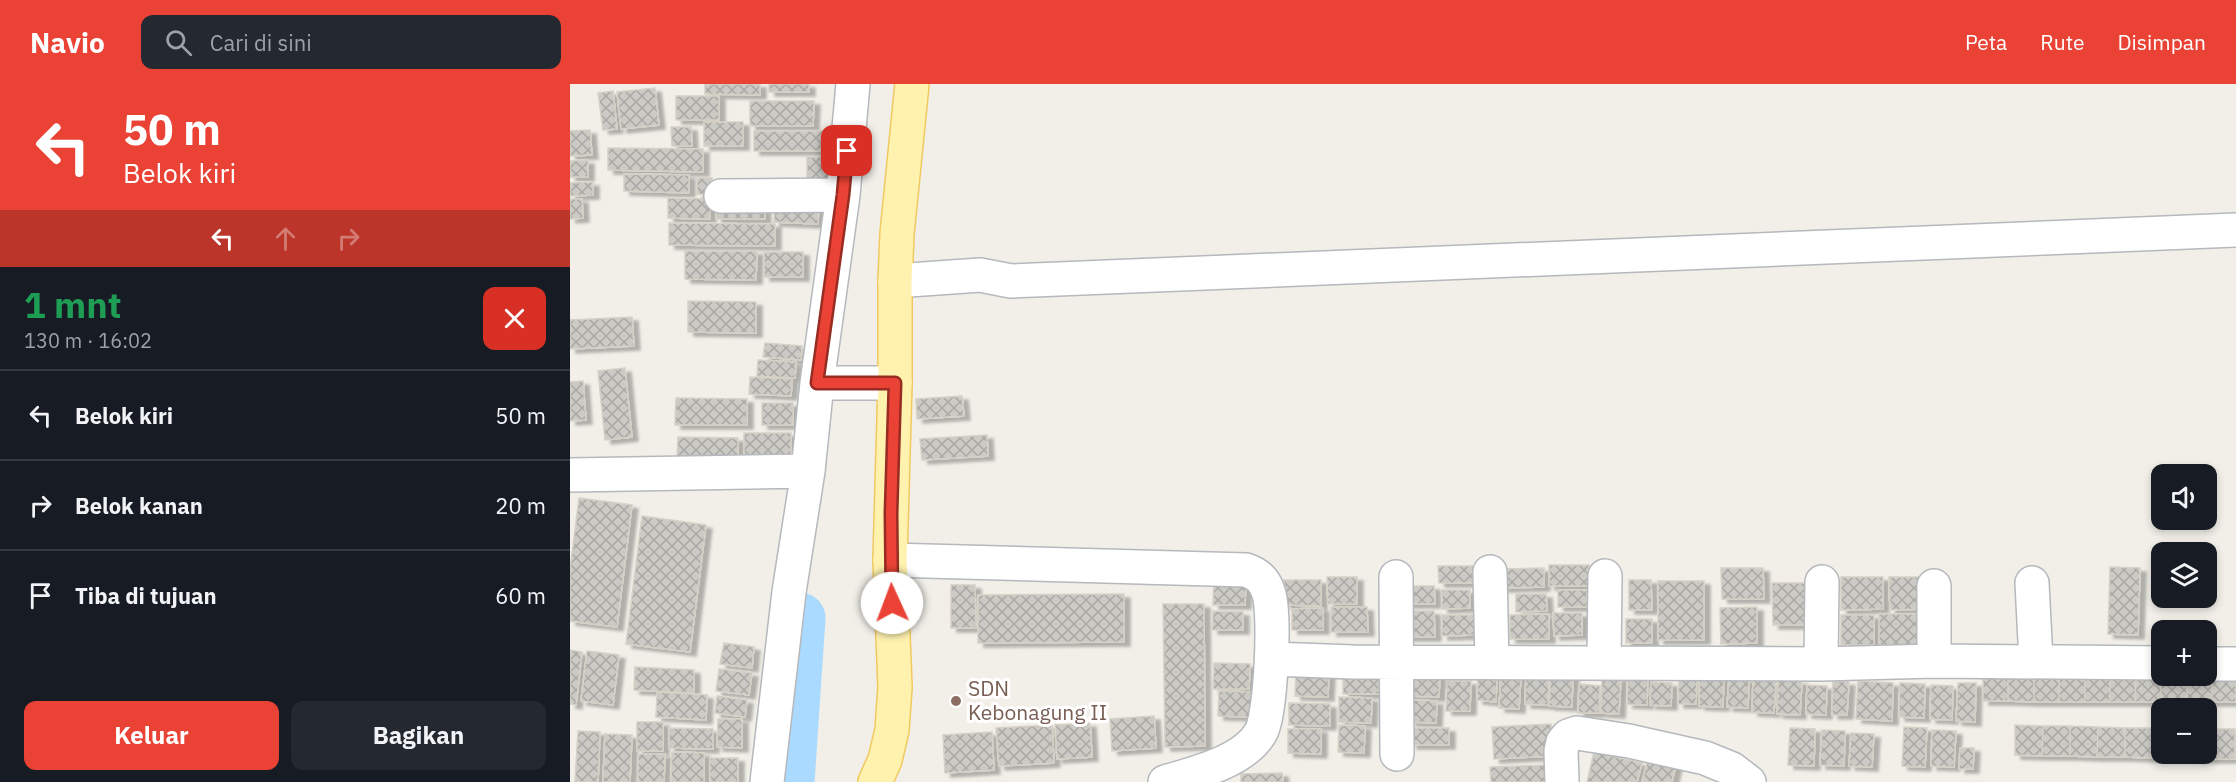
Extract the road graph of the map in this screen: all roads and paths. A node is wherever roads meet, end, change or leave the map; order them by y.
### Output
1 (853, 84) edge
2 (912, 84) edge
3 (843, 195) junction
4 (721, 196) dead end
5 (2236, 212) edge
6 (2236, 230) edge
7 (980, 275) junction
8 (895, 281) junction
9 (820, 383) junction
10 (882, 384) junction
11 (808, 471) junction
12 (570, 475) edge
13 (891, 560) junction
14 (1490, 572) dead end
15 (1605, 576) dead end
16 (1396, 577) dead end
17 (1822, 582) dead end
18 (2032, 583) dead end
19 (1934, 586) dead end
20 (1272, 659) junction
21 (1934, 661) junction
22 (2036, 661) junction
23 (1397, 662) junction
24 (1492, 662) junction
25 (1604, 662) junction
26 (2151, 663) edge
27 (1821, 664) junction
28 (2217, 664) edge
29 (2236, 664) edge
30 (1397, 754) dead end
31 (767, 782) edge
32 (876, 782) edge
33 (1165, 782) edge
34 (1562, 782) edge
35 (1749, 782) edge

1 - 3 street
2 - 8 main road
3 - 4 street
3 - 9 street
5 - 7 street
6 - 7 street
7 - 8 street
8 - 10 main road
9 - 10 street
9 - 11 street
10 - 13 main road
11 - 12 street
11 - 31 street
13 - 20 street
13 - 32 main road
14 - 24 street
15 - 25 street
16 - 23 street
17 - 27 street
18 - 22 street
19 - 21 street
20 - 23 street
20 - 33 street
21 - 22 street
21 - 27 street
22 - 26 street
23 - 24 street
23 - 30 street
24 - 25 street
25 - 27 street
28 - 29 street
34 - 35 street

